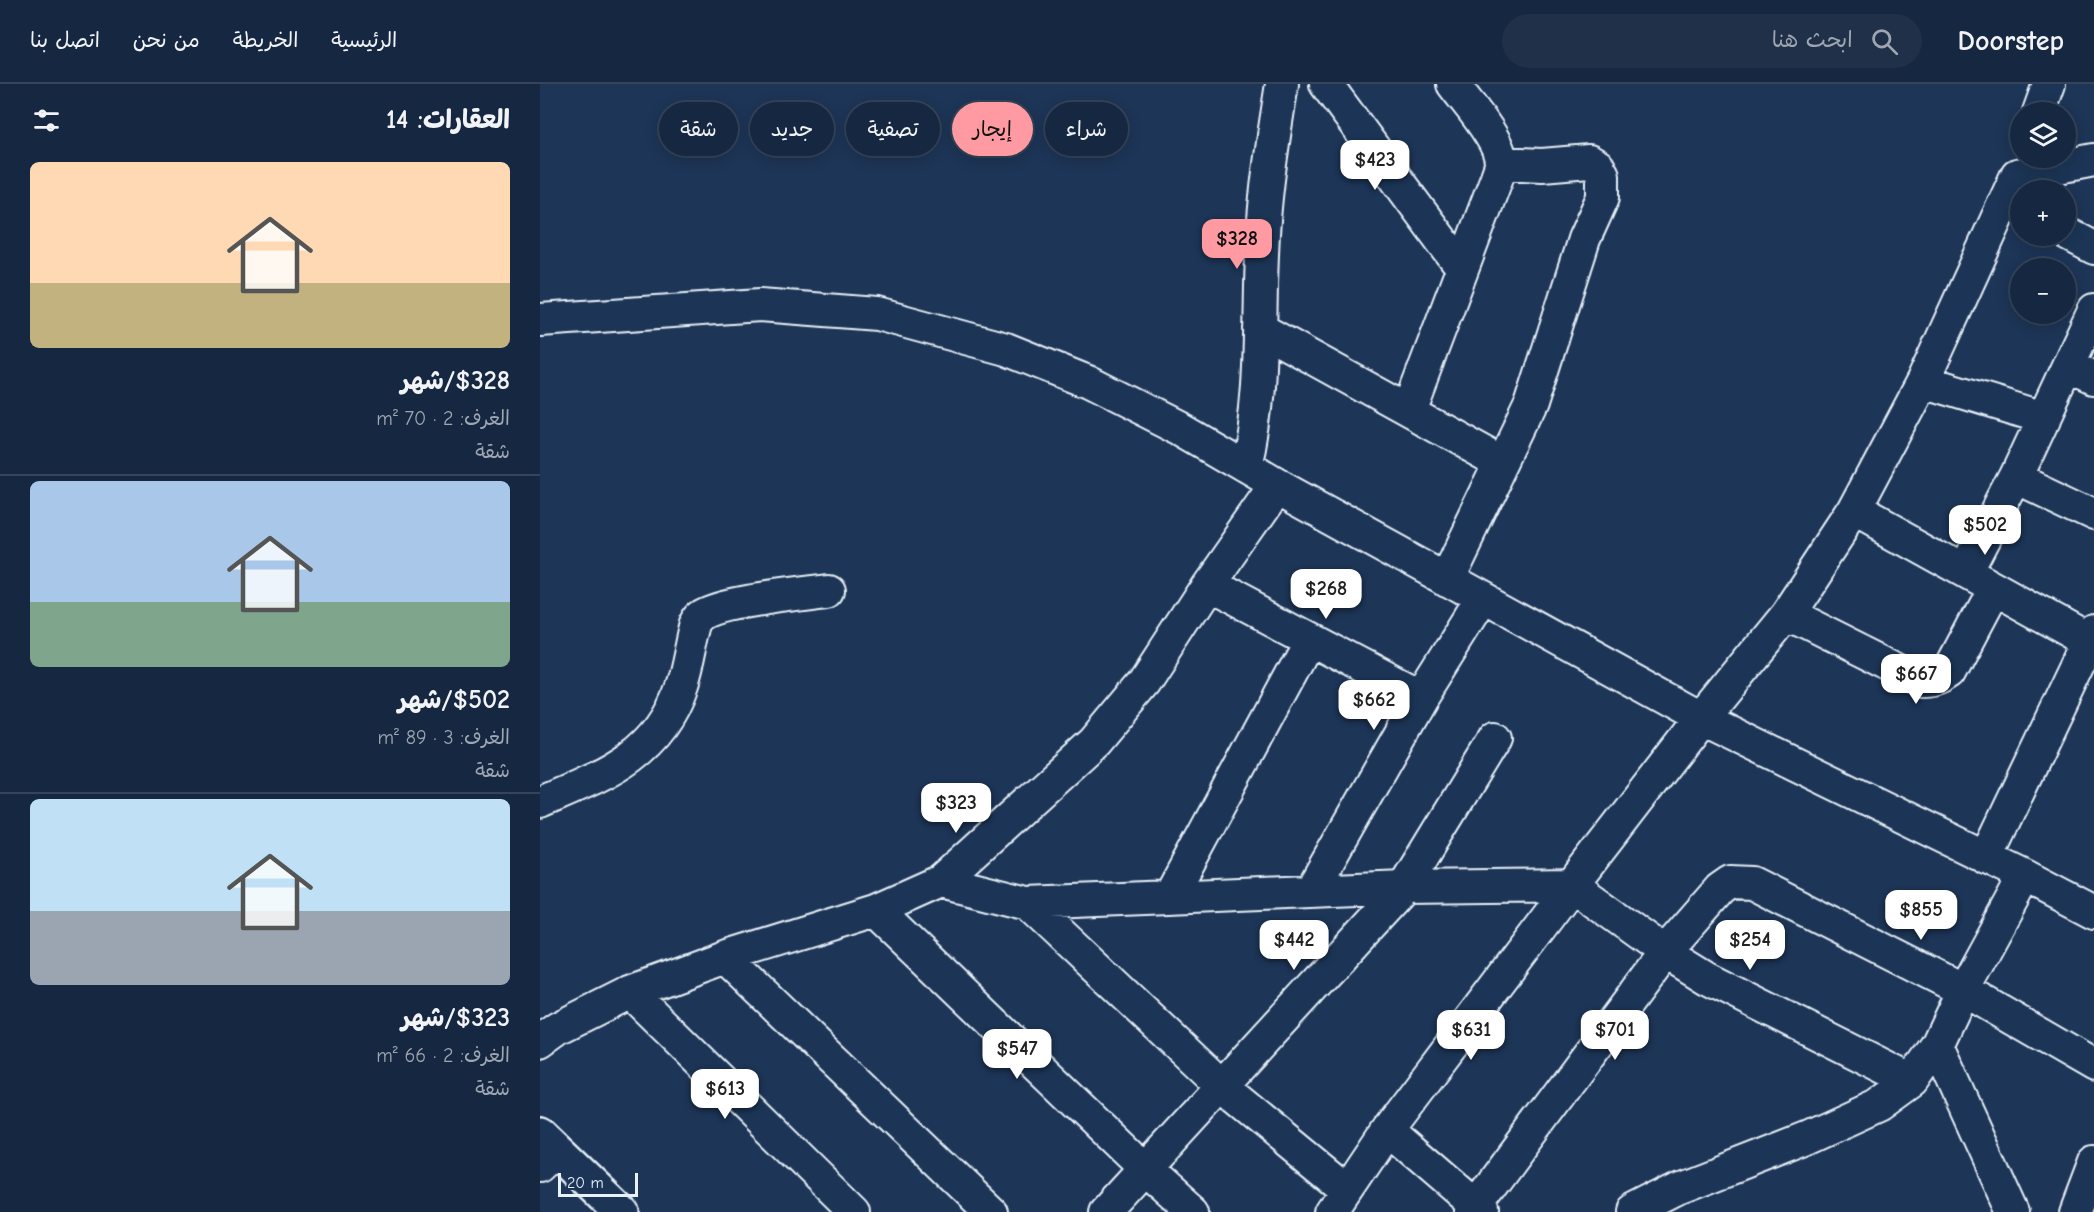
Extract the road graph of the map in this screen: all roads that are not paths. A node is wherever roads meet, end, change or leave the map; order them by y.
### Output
1 (1282, 84) edge
2 (1326, 84) edge
3 (1453, 84) edge
4 (2049, 84) edge
5 (2043, 102) edge
6 (2094, 160) edge
7 (1501, 163) junction
8 (2035, 180) edge
9 (2010, 201) edge
10 (2076, 239) edge
11 (2094, 248) edge
12 (1462, 268) junction
13 (2094, 310) edge
14 (540, 320) edge
15 (1260, 329) junction
16 (2081, 372) edge
17 (1923, 381) junction
18 (1409, 410) junction
19 (2044, 418) junction
20 (1503, 463) junction
21 (1246, 467) junction
22 (2016, 477) junction
23 (1277, 485) junction
24 (1854, 511) junction
25 (2094, 514) edge
26 (1966, 573) junction
27 (1447, 579) junction
28 (1207, 585) junction
29 (1994, 589) junction
30 (829, 590) dead end
31 (1483, 599) junction
32 (1786, 614) junction
33 (1309, 639) junction
34 (2092, 639) edge
35 (1421, 698) junction
36 (1701, 718) junction
37 (1495, 738) dead end
38 (540, 802) edge
39 (1986, 858) junction
40 (2025, 876) junction
41 (941, 881) junction
42 (1572, 885) junction
43 (1404, 887) junction
44 (1311, 891) junction
45 (1170, 897) junction
46 (1028, 903) junction
47 (876, 910) junction
48 (2094, 912) edge
49 (1665, 952) junction
50 (725, 957) junction
51 (1962, 990) junction
52 (630, 992) junction
53 (540, 1041) edge
54 (1937, 1045) junction
55 (2094, 1066) edge
56 (1912, 1081) junction
57 (1223, 1087) junction
58 (1387, 1130) junction
59 (546, 1149) edge
60 (2094, 1162) edge
61 (1145, 1169) junction
62 (1339, 1200) edge
63 (839, 1207) edge
64 (1477, 1210) edge
65 (622, 1212) edge
66 (990, 1212) edge
67 (1106, 1212) edge
68 (1193, 1212) edge
69 (1632, 1212) edge
70 (2013, 1212) edge
71 (2075, 1212) edge

1 - 15 street
2 - 12 street
3 - 7 street
4 - 5 street
6 - 8 street
7 - 12 street
7 - 20 street
9 - 17 street
10 - 11 street
12 - 18 street
13 - 16 street
14 - 21 street
15 - 18 street
15 - 21 street
16 - 19 street
17 - 19 street
17 - 24 street
18 - 20 street
19 - 22 street
20 - 27 street
21 - 23 street
22 - 25 street
22 - 26 street
23 - 27 street
23 - 28 street
24 - 26 street
24 - 32 street
26 - 29 street
27 - 31 street
28 - 33 street
28 - 41 street
29 - 32 street
29 - 34 street
30 - 38 street
31 - 35 street
31 - 36 street
32 - 36 street
33 - 35 street
33 - 45 street
34 - 39 street
35 - 44 street
36 - 39 street
36 - 42 street
37 - 43 street
39 - 40 street
40 - 48 street
40 - 51 street
41 - 46 street
41 - 47 street
42 - 43 street
42 - 49 street
42 - 58 street
43 - 44 street
43 - 57 street
44 - 45 street
45 - 46 street
46 - 57 street
47 - 50 street
47 - 61 street
49 - 51 street
49 - 56 street
49 - 64 street
50 - 52 street
50 - 66 street
51 - 54 street
51 - 55 street
52 - 53 street
52 - 63 street
54 - 56 street
54 - 70 street
56 - 69 street
57 - 61 street
57 - 62 street
58 - 62 street
58 - 64 street
59 - 65 main road
60 - 71 street
61 - 67 street
61 - 68 street

